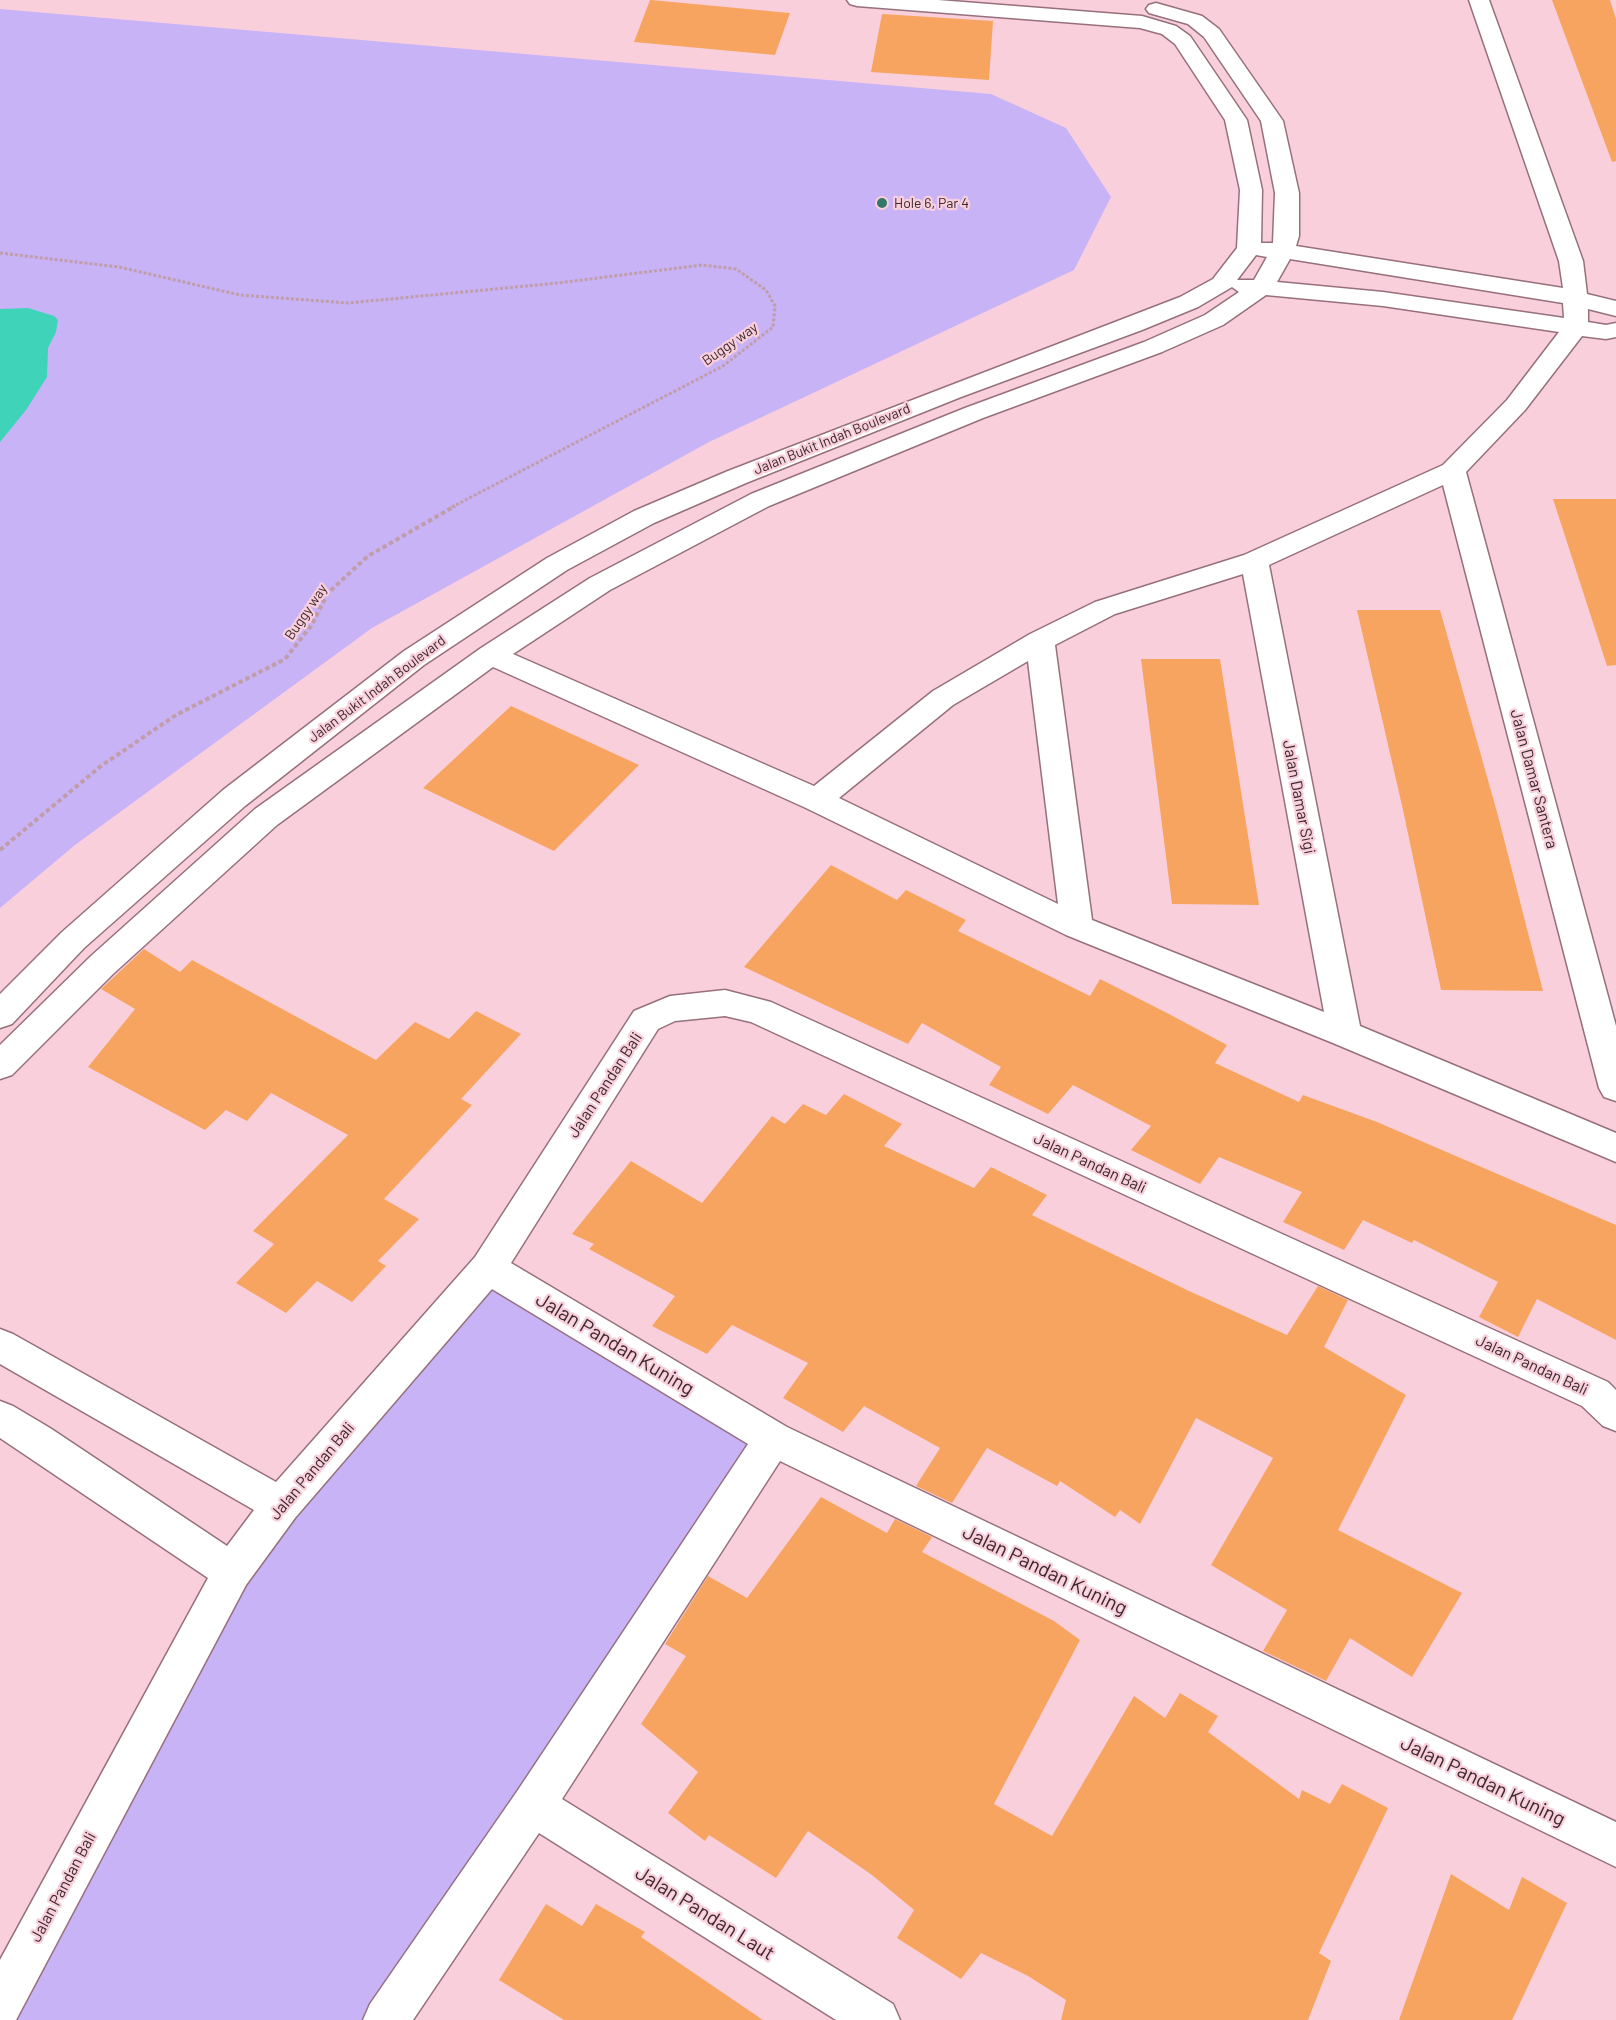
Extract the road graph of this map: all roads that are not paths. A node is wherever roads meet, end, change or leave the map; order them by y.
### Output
1 (857, 0) edge
2 (1083, 0) edge
3 (1157, 0) edge
4 (1479, 0) edge
5 (1195, 20) junction
6 (1249, 249) junction
7 (1283, 250) junction
8 (1222, 284) junction
9 (1261, 288) junction
10 (1576, 298) junction
11 (1610, 307) edge
12 (1576, 327) junction
13 (1611, 331) edge
14 (1616, 357) edge
15 (1452, 471) junction
16 (1254, 561) junction
17 (1040, 641) junction
18 (491, 655) junction
19 (817, 800) junction
20 (1077, 927) junction
21 (0, 1016) edge
22 (1345, 1034) junction
23 (0, 1066) edge
24 (1616, 1088) edge
25 (1616, 1148) edge
26 (488, 1268) junction
27 (0, 1345) edge
28 (1616, 1414) edge
29 (0, 1418) edge
30 (773, 1439) junction
31 (281, 1505) junction
32 (232, 1572) junction
33 (533, 1805) junction
34 (1616, 1845) edge
35 (0, 2005) edge
36 (386, 2020) edge
37 (877, 2020) edge

1 - 6 street
2 - 5 street
3 - 5 street
4 - 10 street
5 - 7 street
6 - 7 street
6 - 8 street, Jalan Bukit Indah Boulevard
7 - 9 street
7 - 10 street
8 - 9 street
8 - 21 street, Jalan Bukit Indah Boulevard
9 - 12 street
9 - 18 street
10 - 11 street
10 - 12 street
11 - 13 street
12 - 13 street
12 - 15 street
13 - 14 street
15 - 16 street
15 - 24 street, Jalan Damar Santera
16 - 17 street
16 - 22 street, Jalan Damar Sigi
17 - 19 street
17 - 20 street
18 - 19 street
18 - 23 street
19 - 20 street
20 - 22 street
22 - 25 street
26 - 28 street, Jalan Pandan Bali
26 - 30 street, Jalan Pandan Kuning
26 - 31 street, Jalan Pandan Bali
27 - 31 street
29 - 32 street
30 - 33 street
30 - 34 street, Jalan Pandan Kuning
31 - 32 street, Jalan Pandan Bali
32 - 35 street, Jalan Pandan Bali
33 - 36 street
33 - 37 street, Jalan Pandan Laut

